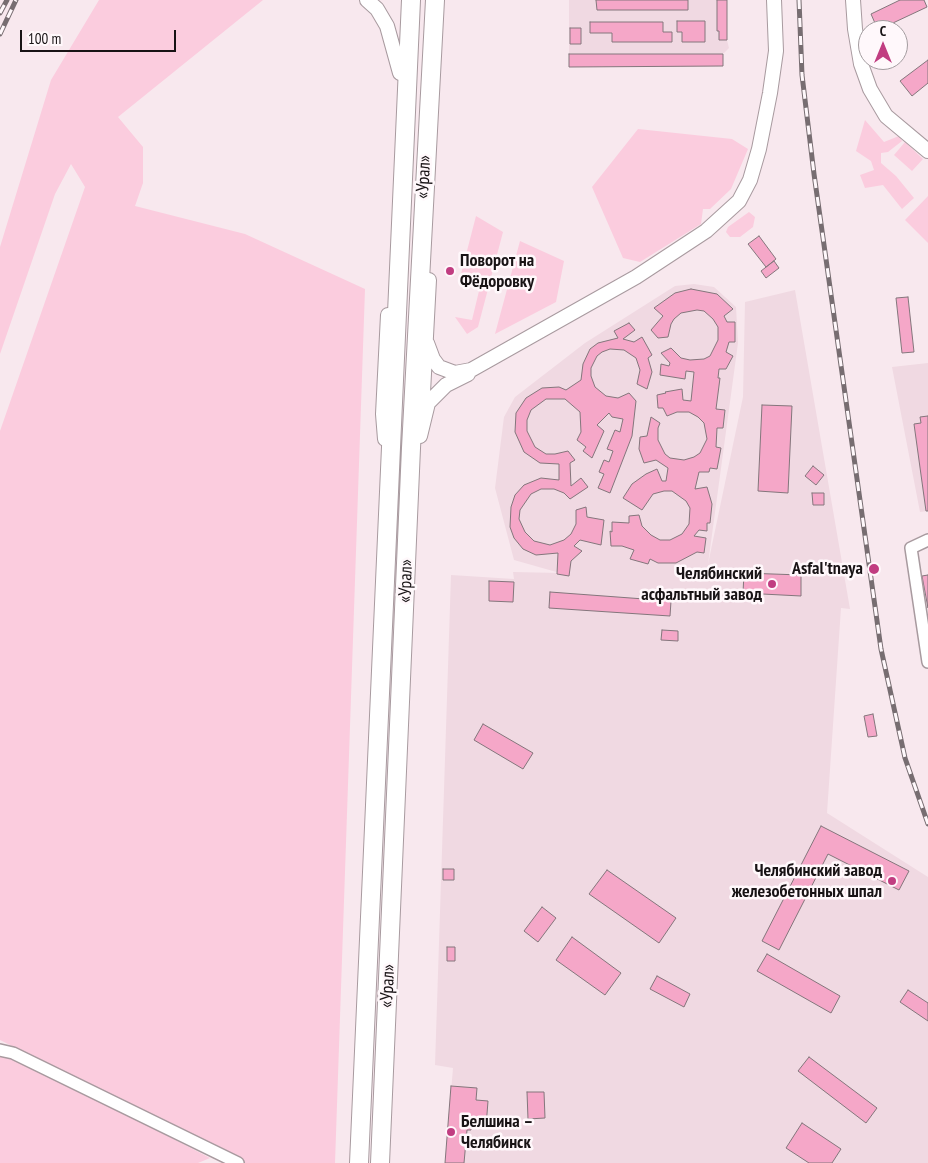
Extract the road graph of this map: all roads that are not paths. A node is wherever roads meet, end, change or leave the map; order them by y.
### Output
1 (366, 0) edge
2 (404, 0) edge
3 (411, 0) edge
4 (435, 0) edge
5 (442, 0) edge
6 (774, 0) edge
7 (853, 0) edge
8 (400, 73) junction
9 (928, 151) edge
10 (426, 340) junction
11 (489, 360) junction
12 (420, 436) junction
13 (390, 459) junction
14 (928, 540) edge
15 (928, 662) edge
16 (402, 682) junction
17 (0, 1050) edge
18 (238, 1163) edge
19 (359, 1163) edge
20 (380, 1163) edge

1 - 8 street
2 - 8 street
3 - 13 main road, «Урал»
4 - 16 main road, «Урал»
5 - 10 street
6 - 11 street
7 - 9 street
8 - 13 street
10 - 11 street
10 - 12 street
11 - 12 street
12 - 16 street
13 - 19 main road, «Урал»
14 - 15 street
16 - 20 main road, «Урал»
17 - 18 street

